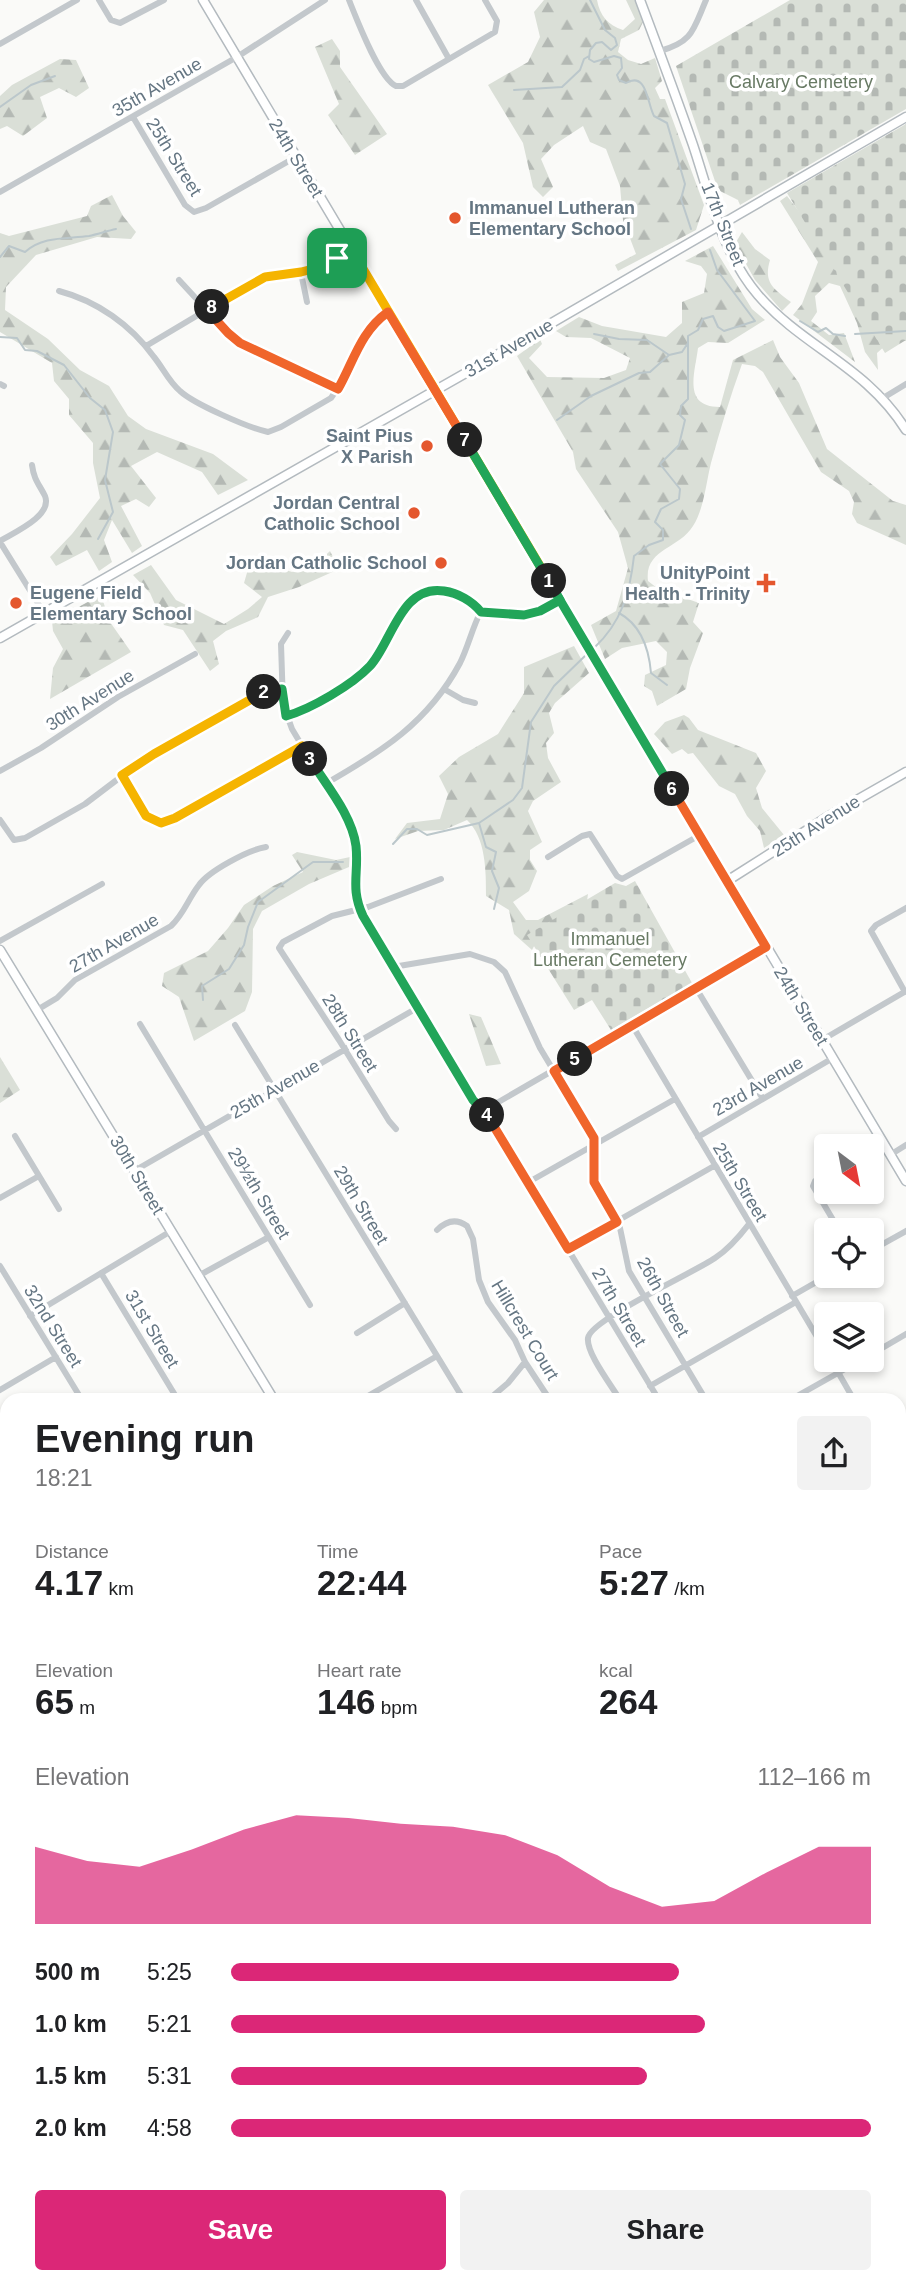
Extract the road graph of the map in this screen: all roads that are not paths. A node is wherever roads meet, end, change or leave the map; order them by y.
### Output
1 (77, 0) edge
2 (99, 0) edge
3 (164, 0) edge
4 (203, 0) edge
5 (325, 0) edge
6 (349, 0) edge
7 (416, 0) edge
8 (485, 0) edge
9 (640, 0) edge
10 (706, 0) edge
11 (0, 44) edge
12 (660, 51) junction
13 (237, 57) junction
14 (449, 59) junction
15 (133, 117) junction
16 (906, 117) edge
17 (296, 157) junction
18 (0, 192) edge
19 (719, 226) junction
20 (350, 247) junction
21 (301, 272) junction
22 (179, 280) dead end
23 (59, 291) dead end
24 (307, 302) dead end
25 (207, 310) junction
26 (388, 312) junction
27 (145, 346) junction
28 (906, 384) edge
29 (338, 389) junction
30 (435, 391) junction
31 (883, 398) junction
32 (906, 430) edge
33 (32, 465) dead end
34 (0, 541) edge
35 (560, 600) junction
36 (481, 612) junction
37 (44, 613) junction
38 (288, 633) dead end
39 (0, 638) edge
40 (195, 654) dead end
41 (282, 689) junction
42 (444, 689) junction
43 (475, 704) dead end
44 (286, 716) junction
45 (302, 746) junction
46 (0, 771) edge
47 (122, 775) junction
48 (905, 776) edge
49 (325, 784) junction
50 (0, 820) edge
51 (700, 835) junction
52 (266, 848) dead end
53 (548, 857) dead end
54 (441, 879) dead end
55 (727, 881) junction
56 (102, 884) dead end
57 (906, 908) edge
58 (359, 909) junction
59 (0, 941) edge
60 (766, 947) junction
61 (0, 950) edge
62 (393, 967) junction
63 (696, 988) junction
64 (905, 991) edge
65 (417, 1008) junction
66 (37, 1010) junction
67 (140, 1024) dead end
68 (235, 1025) dead end
69 (632, 1025) junction
70 (822, 1040) junction
71 (345, 1049) junction
72 (833, 1058) junction
73 (554, 1071) junction
74 (275, 1089) junction
75 (675, 1099) junction
76 (763, 1099) junction
77 (483, 1111) junction
78 (396, 1129) dead end
79 (204, 1130) junction
80 (877, 1134) edge
81 (15, 1136) dead end
82 (698, 1137) junction
83 (595, 1144) junction
84 (884, 1145) edge
85 (906, 1145) edge
86 (890, 1155) junction
87 (714, 1166) junction
88 (134, 1171) junction
89 (39, 1176) junction
90 (906, 1181) edge
91 (527, 1183) junction
92 (0, 1198) edge
93 (59, 1209) dead end
94 (617, 1222) junction
95 (749, 1224) junction
96 (437, 1230) dead end
97 (171, 1231) junction
98 (906, 1231) edge
99 (269, 1237) junction
100 (884, 1243) edge
101 (568, 1249) junction
102 (0, 1266) edge
103 (101, 1273) junction
104 (198, 1276) junction
105 (814, 1285) edge
106 (644, 1298) junction
107 (794, 1299) junction
108 (405, 1303) junction
109 (310, 1305) dead end
110 (30, 1316) junction
111 (609, 1318) junction
112 (814, 1332) edge
113 (357, 1333) dead end
114 (906, 1334) edge
115 (884, 1347) edge
116 (437, 1356) junction
117 (56, 1357) junction
118 (525, 1362) junction
119 (686, 1366) junction
120 (838, 1373) joint
121 (650, 1386) junction
122 (0, 1390) edge
123 (78, 1393) edge
124 (174, 1393) edge
125 (270, 1393) edge
126 (375, 1393) edge
127 (460, 1393) edge
128 (496, 1393) edge
129 (545, 1393) edge
130 (616, 1393) edge
131 (654, 1393) edge
132 (702, 1393) edge
133 (802, 1393) edge
134 (850, 1393) edge

1 - 11 street
2 - 3 street
4 - 13 street, 24th Street
5 - 13 street, 35th Avenue
6 - 14 street
7 - 14 street
8 - 14 street
9 - 12 street, 17th Street
10 - 12 street
12 - 19 street, 17th Street
13 - 15 street, 35th Avenue
13 - 17 street, 24th Street
15 - 17 street, 25th Street
15 - 18 street, 35th Avenue
16 - 19 street, 31st Avenue
17 - 20 street, 24th Street
19 - 30 street, 31st Avenue
19 - 31 street, 17th Street
20 - 21 street
20 - 26 street, 24th Street
21 - 24 street
21 - 25 street
22 - 25 street
23 - 27 street
25 - 27 street
25 - 29 street
26 - 29 street
26 - 30 street, 24th Street
27 - 29 street
28 - 31 street
30 - 35 street, 24th Street
30 - 37 street, 31st Avenue
31 - 32 street, 17th Street
33 - 34 street
34 - 37 street
35 - 36 street
35 - 51 street, 24th Street
36 - 42 street
36 - 44 street
37 - 39 street, 31st Avenue
38 - 41 street, 27th Street
40 - 46 street, 30th Avenue
41 - 44 street, 27th Street
41 - 47 street
42 - 43 street
42 - 49 street
44 - 45 street, 27th Street
45 - 47 street
45 - 49 street, 27th Street
47 - 50 street
48 - 55 street, 25th Avenue
49 - 58 street, 27th Street
51 - 53 street
51 - 55 street, 24th Street
52 - 66 street, 27th Avenue
54 - 58 street
55 - 60 street, 24th Street
56 - 59 street
57 - 64 street
58 - 62 street, 27th Street
58 - 71 street, 28th Street
60 - 63 street
60 - 70 street, 24th Street
61 - 66 street, 30th Street
62 - 65 street, 27th Street
62 - 73 street, 26th Street
63 - 69 street
63 - 76 street
64 - 70 street
65 - 71 street, 25th Avenue
65 - 77 street, 27th Street
66 - 88 street, 30th Street
67 - 79 street, 29½th Street
68 - 74 street, 29th Street
69 - 73 street
69 - 75 street, 25th Street
70 - 72 street, 24th Street
71 - 74 street, 25th Avenue
71 - 78 street, 28th Street
72 - 76 street, 23rd Avenue
72 - 80 street, 24th Street
73 - 77 street
73 - 83 street, 26th Street
74 - 79 street, 25th Avenue
74 - 108 street, 29th Street
75 - 82 street, 25th Street
75 - 83 street
76 - 82 street, 23rd Avenue
77 - 91 street, 27th Street
79 - 88 street, 25th Avenue
79 - 99 street, 29½th Street
81 - 89 street
82 - 87 street, 25th Street
83 - 91 street
83 - 94 street, 26th Street
84 - 86 street, 24th Street
85 - 86 street
86 - 90 street, 24th Street
87 - 94 street
87 - 95 street, 25th Street
88 - 97 street, 30th Street
89 - 92 street
89 - 93 street
91 - 101 street, 27th Street
94 - 101 street
94 - 106 street, 26th Street
95 - 106 street
95 - 107 street, 25th Street
96 - 118 street, Hillcrest Court
97 - 103 street
97 - 104 street, 30th Street
98 - 100 street
99 - 104 street
99 - 109 street, 29½th Street
101 - 111 street, 27th Street
102 - 110 street, 32nd Street
103 - 110 street
103 - 124 street, 31st Street
104 - 125 street, 30th Street
105 - 107 street
106 - 111 street
106 - 119 street, 26th Street
107 - 112 street, 25th Street
107 - 119 street
108 - 113 street
108 - 116 street, 29th Street
110 - 117 street, 32nd Street
111 - 121 street, 27th Street
111 - 130 street
114 - 115 street
116 - 126 street
116 - 127 street, 29th Street
117 - 122 street
117 - 123 street, 32nd Street
118 - 128 street
118 - 129 street, Hillcrest Court
119 - 121 street
119 - 132 street, 26th Street
120 - 133 street
120 - 134 street
121 - 131 street, 27th Street

